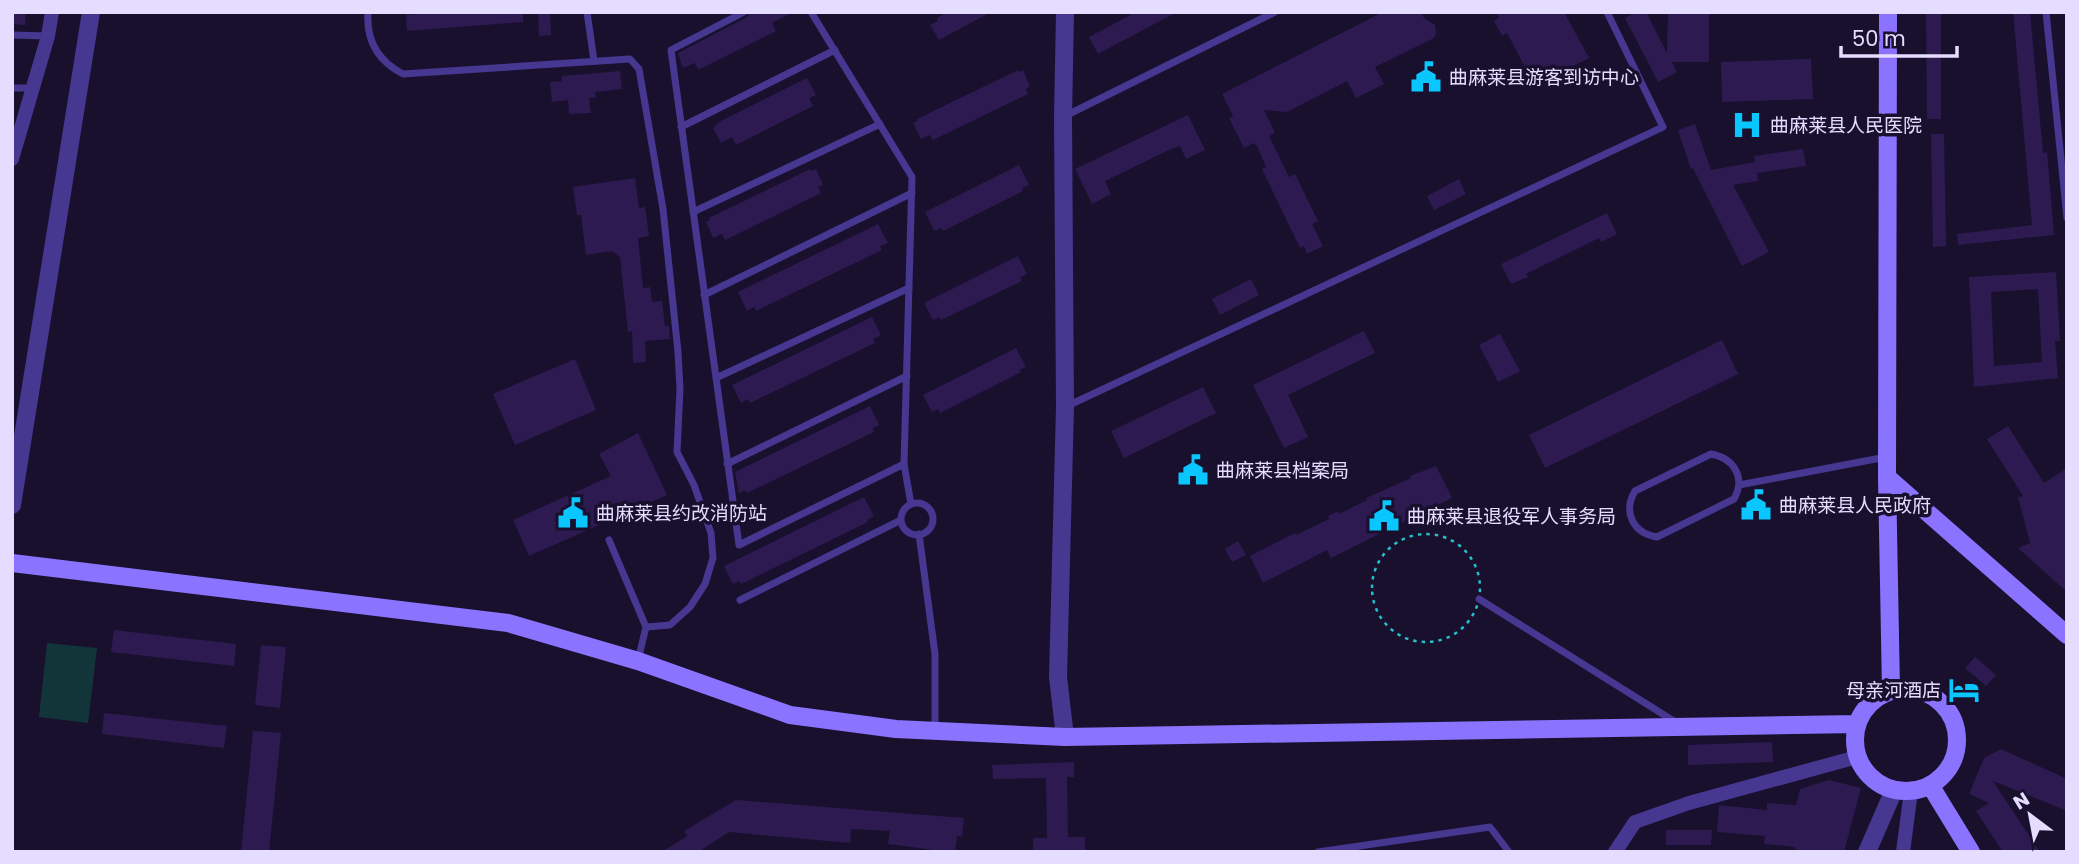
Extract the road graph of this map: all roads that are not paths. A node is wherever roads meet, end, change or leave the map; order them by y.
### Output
1 (52, 12) edge
2 (91, 12) edge
3 (368, 12) edge
4 (587, 12) edge
5 (744, 12) edge
6 (811, 12) edge
7 (1065, 12) edge
8 (1275, 12) edge
9 (1607, 12) edge
10 (1888, 12) edge
11 (2046, 12) edge
12 (12, 35) edge
13 (48, 36) junction
14 (835, 50) junction
15 (594, 61) junction
16 (12, 88) edge
17 (33, 88) junction
18 (1063, 118) junction
19 (880, 124) junction
20 (681, 127) junction
21 (12, 159) edge
22 (912, 193) junction
23 (693, 212) junction
24 (2067, 218) edge
25 (909, 288) junction
26 (704, 295) junction
27 (907, 376) junction
28 (716, 377) junction
29 (1065, 407) junction
30 (1887, 457) junction
31 (727, 464) junction
32 (904, 464) junction
33 (1887, 477) junction
34 (1739, 485) junction
35 (911, 504) junction
36 (12, 505) edge
37 (901, 520) junction
38 (919, 534) junction
39 (609, 540) dead end
40 (12, 563) edge
41 (1479, 599) road end
42 (740, 600) dead end
43 (646, 627) junction
44 (2067, 635) edge
45 (638, 661) junction
46 (1891, 690) junction
47 (1857, 723) junction
48 (1683, 726) junction
49 (935, 731) junction
50 (1065, 737) junction
51 (1857, 757) junction
52 (1930, 785) junction
53 (1902, 791) junction
54 (1318, 852) edge
55 (1509, 852) edge
56 (1615, 852) edge
57 (1867, 852) edge
58 (1903, 852) edge
59 (1971, 852) edge

1 - 13 street
2 - 36 street
3 - 15 lane
4 - 15 lane
5 - 20 lane
6 - 14 lane
7 - 18 street
8 - 18 lane
9 - 29 lane
10 - 30 main road
11 - 24 lane
12 - 13 lane
13 - 17 street
14 - 19 lane
14 - 20 lane
15 - 43 lane
16 - 17 lane
17 - 21 street
18 - 29 street
19 - 22 lane
19 - 23 lane
20 - 23 lane
22 - 25 lane
22 - 26 lane
23 - 26 lane
25 - 27 lane
25 - 28 lane
26 - 28 lane
27 - 31 lane
27 - 32 lane
28 - 31 lane
29 - 50 street
30 - 33 main road
30 - 34 lane
31 - 32 lane
32 - 35 lane
33 - 44 main road
33 - 46 main road
34 - 34 lane
35 - 37 lane
35 - 38 lane
37 - 38 lane
37 - 42 lane
38 - 49 lane
39 - 43 lane
40 - 45 main road
41 - 48 lane
43 - 45 lane
45 - 49 main road
46 - 47 main road
46 - 52 main road
47 - 48 main road
47 - 51 main road
48 - 50 main road
49 - 50 main road
51 - 53 main road
51 - 56 street
52 - 53 main road
52 - 59 main road
53 - 57 street
53 - 58 street
54 - 55 lane

